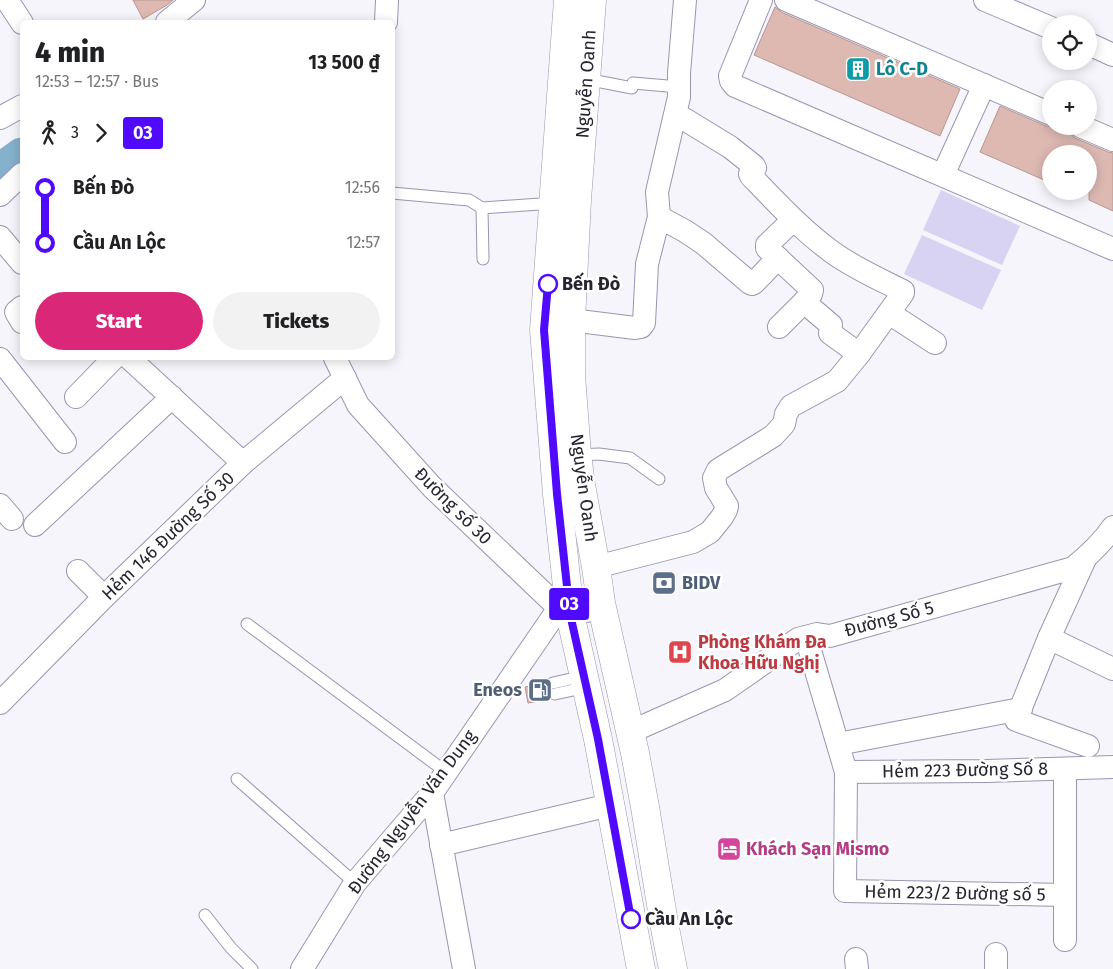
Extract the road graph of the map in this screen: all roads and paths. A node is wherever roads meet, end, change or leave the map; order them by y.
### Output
1 (7, 0) edge
2 (194, 0) edge
3 (387, 0) edge
4 (568, 0) edge
5 (592, 0) edge
6 (685, 0) edge
7 (761, 0) edge
8 (786, 0) edge
9 (985, 0) edge
10 (20, 20) edge
11 (169, 20) edge
12 (386, 20) edge
13 (1042, 24) edge
14 (1097, 48) edge
15 (1113, 55) edge
16 (586, 79) junction
17 (679, 80) junction
18 (984, 85) junction
19 (20, 107) edge
20 (1042, 110) edge
21 (676, 114) junction
22 (0, 118) edge
23 (1097, 133) edge
24 (1113, 140) edge
25 (943, 175) junction
26 (395, 193) edge
27 (554, 204) junction
28 (482, 208) junction
29 (659, 216) junction
30 (794, 220) junction
31 (0, 237) edge
32 (1113, 249) edge
33 (778, 258) junction
34 (483, 259) dead end
35 (20, 260) edge
36 (804, 302) junction
37 (20, 309) edge
38 (889, 313) junction
39 (20, 319) edge
40 (571, 320) junction
41 (779, 327) dead end
42 (935, 343) dead end
43 (859, 354) junction
44 (0, 359) edge
45 (112, 360) edge
46 (131, 360) edge
47 (336, 360) edge
48 (344, 378) junction
49 (76, 397) dead end
50 (172, 397) junction
51 (65, 442) dead end
52 (577, 455) junction
53 (243, 463) junction
54 (659, 479) dead end
55 (35, 525) dead end
56 (1110, 536) edge
57 (1085, 559) junction
58 (596, 567) junction
59 (78, 571) dead end
60 (104, 597) junction
61 (602, 608) junction
62 (564, 611) junction
63 (247, 624) dead end
64 (812, 636) junction
65 (1049, 638) junction
66 (1113, 669) edge
67 (586, 682) junction
68 (554, 689) dead end
69 (0, 702) edge
70 (1020, 709) junction
71 (630, 732) junction
72 (598, 739) junction
73 (838, 744) junction
74 (1088, 746) dead end
75 (1113, 767) edge
76 (1065, 769) junction
77 (446, 772) junction
78 (846, 772) junction
79 (236, 779) dead end
80 (432, 793) junction
81 (610, 805) junction
82 (441, 845) junction
83 (355, 883) junction
84 (1065, 895) junction
85 (205, 915) dead end
86 (1065, 940) dead end
87 (252, 969) edge
88 (302, 969) edge
89 (464, 969) edge
90 (641, 969) edge
91 (673, 969) edge

1 - 10 street
2 - 11 street
3 - 12 street
4 - 27 main road, Nguyễn Oanh
5 - 16 main road, Nguyễn Oanh
6 - 17 street
7 - 25 street
8 - 18 street
9 - 13 street
14 - 15 street
16 - 17 lane
16 - 40 main road, Nguyễn Oanh
17 - 21 street
18 - 20 street
18 - 25 street
19 - 22 street
21 - 29 street
21 - 30 street
23 - 24 street
25 - 32 street
26 - 28 lane
27 - 28 lane
27 - 62 main road, Nguyễn Oanh
28 - 34 lane
29 - 33 street
29 - 40 street
30 - 33 street
30 - 38 street
31 - 35 street
33 - 36 street
36 - 41 street
36 - 43 street
37 - 39 street
38 - 42 street
38 - 43 street
40 - 52 main road, Nguyễn Oanh
43 - 58 street
44 - 51 street
45 - 49 street
46 - 50 street
47 - 48 street, Đường số 30
48 - 53 street, Hẻm 146 Đường Số 30
48 - 62 street, Đường số 30
50 - 53 street
50 - 55 street
52 - 54 lane
52 - 58 main road, Nguyễn Oanh
53 - 60 street, Hẻm 146 Đường Số 30
56 - 57 street
57 - 64 street, Đường Số 5
57 - 65 street
58 - 61 main road, Nguyễn Oanh
59 - 60 street
60 - 69 street, Hẻm 146 Đường Số 30
61 - 62 street
61 - 71 main road, Nguyễn Oanh
62 - 67 main road, Nguyễn Oanh
62 - 77 street, Đường Nguyễn Văn Dung
63 - 77 lane
64 - 71 street, Đường Số 5
64 - 73 street
65 - 66 street
65 - 70 street
67 - 68 lane
67 - 72 main road, Nguyễn Oanh
70 - 73 street, Hẻm 223 Đường Số 8
70 - 74 street
71 - 72 main road
71 - 91 main road, Nguyễn Oanh
72 - 81 main road, Nguyễn Oanh
73 - 78 street
75 - 76 street, Hẻm 223 Đường Số 8
76 - 78 street, Hẻm 223 Đường Số 8
76 - 84 street
77 - 80 street, Đường Nguyễn Văn Dung
78 - 84 street, Hẻm 223/2 Đường số 5
79 - 83 lane
80 - 82 street
80 - 83 street, Đường Nguyễn Văn Dung
81 - 82 street
81 - 90 main road, Nguyễn Oanh
82 - 89 street
83 - 88 street, Đường Nguyễn Văn Dung
84 - 86 street
85 - 87 lane

